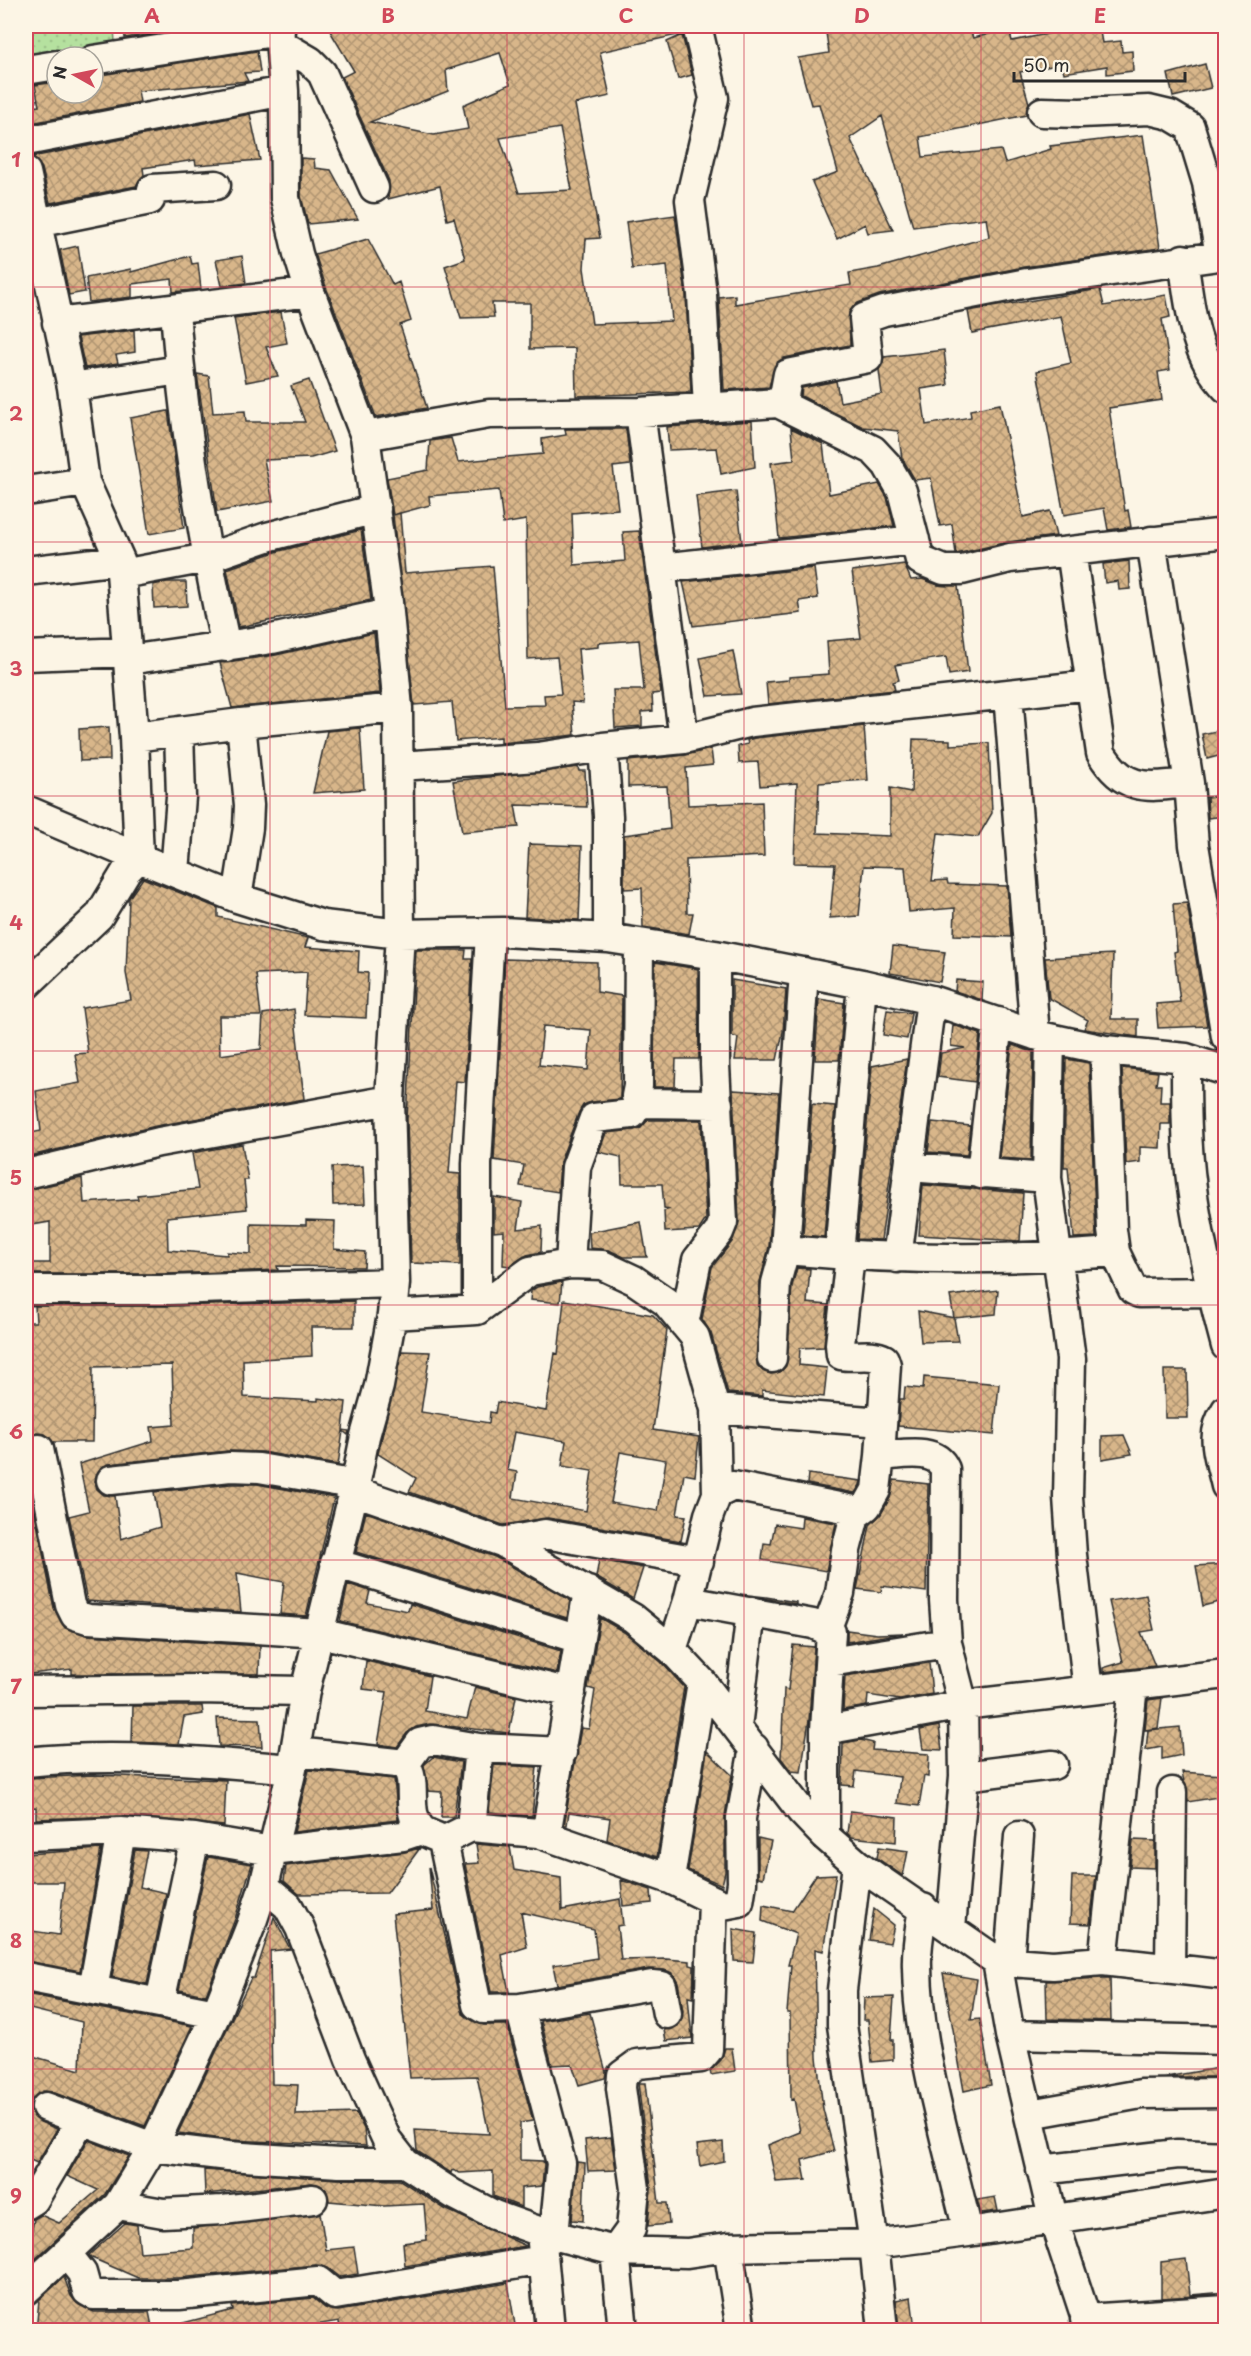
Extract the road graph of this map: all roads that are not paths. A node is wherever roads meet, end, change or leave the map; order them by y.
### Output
1 (697, 26) edge
2 (280, 33) edge
3 (105, 58) edge
4 (45, 67) edge
5 (26, 70) edge
6 (284, 91) junction
7 (1042, 112) dead end
8 (26, 141) edge
9 (26, 172) edge
10 (216, 185) dead end
11 (374, 188) dead end
12 (31, 224) edge
13 (1223, 255) edge
14 (1183, 259) junction
15 (310, 292) junction
16 (175, 310) junction
17 (57, 323) junction
18 (179, 370) junction
19 (72, 387) junction
20 (1226, 388) edge
21 (778, 404) junction
22 (708, 408) junction
23 (639, 412) junction
24 (365, 436) junction
25 (85, 482) junction
26 (26, 491) edge
27 (376, 509) junction
28 (1226, 533) edge
29 (915, 540) junction
30 (1152, 541) junction
31 (1071, 551) junction
32 (207, 558) junction
33 (121, 567) junction
34 (661, 568) junction
35 (26, 571) edge
36 (389, 613) junction
37 (226, 647) junction
38 (26, 656) edge
39 (128, 656) junction
40 (1091, 685) junction
41 (1008, 694) junction
42 (398, 708) junction
43 (241, 723) junction
44 (179, 731) junction
45 (134, 737) junction
46 (684, 739) junction
47 (603, 747) junction
48 (399, 766) junction
49 (1189, 783) junction
50 (26, 810) edge
51 (139, 858) junction
52 (175, 872) junction
53 (237, 898) junction
54 (490, 933) junction
55 (400, 934) junction
56 (608, 938) junction
57 (639, 943) junction
58 (715, 956) junction
59 (804, 972) junction
60 (862, 984) junction
61 (26, 985) edge
62 (931, 1000) junction
63 (998, 1022) junction
64 (1042, 1037) junction
65 (1226, 1037) edge
66 (1106, 1050) junction
67 (1186, 1058) junction
68 (1226, 1071) edge
69 (390, 1100) junction
70 (639, 1103) junction
71 (718, 1104) junction
72 (910, 1167) junction
73 (26, 1174) edge
74 (981, 1174) junction
75 (1047, 1178) junction
76 (785, 1250) junction
77 (1115, 1252) junction
78 (844, 1255) junction
79 (1056, 1257) junction
80 (897, 1258) junction
81 (570, 1264) junction
82 (395, 1283) junction
83 (26, 1290) edge
84 (1211, 1292) junction
85 (477, 1310) junction
86 (392, 1315) junction
87 (684, 1324) junction
88 (1226, 1346) edge
89 (772, 1358) dead end
90 (715, 1409) junction
91 (1226, 1410) edge
92 (882, 1422) junction
93 (39, 1449) dead end
94 (880, 1455) junction
95 (111, 1480) dead end
96 (1226, 1486) edge
97 (354, 1491) junction
98 (717, 1494) junction
99 (860, 1511) junction
100 (502, 1542) junction
101 (699, 1561) junction
102 (335, 1563) junction
103 (588, 1591) junction
104 (688, 1601) junction
105 (751, 1612) junction
106 (827, 1628) junction
107 (320, 1633) junction
108 (579, 1639) junction
109 (947, 1643) junction
110 (672, 1650) junction
111 (830, 1662) junction
112 (1226, 1674) edge
113 (702, 1682) junction
114 (1133, 1686) junction
115 (1088, 1690) junction
116 (26, 1691) edge
117 (305, 1691) junction
118 (571, 1693) junction
119 (963, 1705) junction
120 (825, 1730) junction
121 (746, 1738) junction
122 (479, 1748) junction
123 (562, 1752) junction
124 (294, 1761) junction
125 (26, 1762) edge
126 (405, 1764) junction
127 (1053, 1765) dead end
128 (964, 1776) junction
129 (1172, 1792) dead end
130 (471, 1827) junction
131 (121, 1832) junction
132 (538, 1833) junction
133 (432, 1835) junction
134 (26, 1836) edge
135 (825, 1836) junction
136 (1019, 1836) dead end
137 (195, 1838) junction
138 (272, 1851) junction
139 (857, 1864) junction
140 (670, 1879) junction
141 (264, 1886) junction
142 (713, 1900) junction
143 (923, 1908) junction
144 (951, 1928) junction
145 (1103, 1961) junction
146 (1003, 1962) junction
147 (1170, 1968) junction
148 (1226, 1975) edge
149 (26, 1977) edge
150 (96, 1989) junction
151 (160, 2002) junction
152 (519, 2008) junction
153 (216, 2014) junction
154 (667, 2014) dead end
155 (1010, 2035) junction
156 (1226, 2040) edge
157 (1226, 2093) edge
158 (46, 2107) dead end
159 (1030, 2114) junction
160 (81, 2120) junction
161 (153, 2147) junction
162 (1226, 2156) edge
163 (405, 2163) junction
164 (1041, 2170) junction
165 (1226, 2193) edge
166 (313, 2199) dead end
167 (26, 2205) edge
168 (118, 2205) junction
169 (1053, 2218) junction
170 (968, 2232) junction
171 (546, 2243) junction
172 (874, 2244) junction
173 (728, 2247) junction
174 (615, 2251) junction
175 (67, 2254) junction
176 (27, 2281) edge
177 (1226, 2310) edge
178 (1088, 2325) edge
179 (550, 2331) edge
180 (623, 2331) edge
181 (741, 2331) edge
182 (883, 2331) edge

1 - 22 street
2 - 3 street
2 - 6 street
2 - 11 street
4 - 5 street
6 - 8 street
6 - 15 street
7 - 13 street
9 - 12 street
10 - 12 street
12 - 17 street
13 - 14 street
14 - 20 street
14 - 21 street
15 - 16 street
15 - 24 street
16 - 17 street
16 - 18 street
17 - 19 street
18 - 19 street
18 - 32 street
19 - 25 street
21 - 22 street
21 - 29 street
22 - 23 street
23 - 24 street
23 - 34 street
24 - 27 street
25 - 26 street
25 - 33 street
27 - 32 street
27 - 36 street
28 - 30 street
29 - 31 street
29 - 34 street
30 - 31 street
30 - 49 street
31 - 40 street
32 - 33 street
32 - 37 street
33 - 35 street
33 - 39 street
34 - 46 street
36 - 37 street
36 - 42 street
37 - 39 street
38 - 39 street
39 - 45 street
40 - 41 street
40 - 49 street
41 - 46 street
41 - 64 street
42 - 43 street
42 - 48 street
43 - 44 street
43 - 53 street
44 - 45 street
44 - 52 street
45 - 51 street
46 - 47 street
47 - 48 street
47 - 56 street
48 - 55 street
49 - 65 street
50 - 51 street
51 - 52 street
51 - 61 street
52 - 53 street
53 - 55 street
54 - 55 street
54 - 56 street
54 - 85 street
55 - 69 street
56 - 57 street
57 - 58 street
57 - 70 street
58 - 59 street
58 - 71 street
59 - 60 street
59 - 76 street
60 - 62 street
60 - 78 street
62 - 63 street
62 - 72 street
63 - 64 street
63 - 74 street
64 - 66 street
64 - 75 street
66 - 67 street
66 - 77 street
67 - 68 street
67 - 84 street
69 - 73 street
69 - 82 street
70 - 71 street
70 - 81 street
71 - 87 street
72 - 74 street
72 - 80 street
74 - 75 street
75 - 79 street
76 - 78 street
76 - 89 street
77 - 79 street
77 - 84 street
78 - 80 street
78 - 92 street
79 - 80 street
79 - 115 street
81 - 85 street
81 - 87 street
82 - 83 street
82 - 86 street
84 - 88 street
85 - 86 street
86 - 97 street
87 - 90 street
90 - 92 street
90 - 98 street
91 - 96 street
92 - 94 street
93 - 107 street
94 - 99 street
94 - 109 street
95 - 97 street
97 - 100 street
97 - 102 street
98 - 99 street
98 - 101 street
99 - 106 street
100 - 101 street
100 - 103 street
101 - 104 street
102 - 107 street
102 - 108 street
103 - 108 street
103 - 110 street
104 - 105 street
104 - 110 street
105 - 106 street
105 - 121 street
106 - 111 street
107 - 117 street
107 - 118 street
108 - 118 street
109 - 111 street
109 - 119 street
110 - 113 street
111 - 120 street
112 - 114 street
113 - 121 street
113 - 140 street
114 - 115 street
114 - 145 street
115 - 119 street
116 - 117 street
117 - 124 street
118 - 123 street
119 - 120 street
119 - 128 street
120 - 135 street
121 - 135 street
121 - 142 street
122 - 123 street
122 - 126 street
122 - 130 street
123 - 132 street
124 - 125 street
124 - 126 street
124 - 138 street
126 - 133 street
127 - 128 street
128 - 144 street
129 - 147 street
130 - 132 street
130 - 133 street
131 - 134 street
131 - 137 street
131 - 150 street
132 - 140 street
133 - 138 street
133 - 152 street
135 - 139 street
136 - 146 street
137 - 138 street
137 - 151 street
138 - 141 street
139 - 143 street
139 - 172 street
140 - 142 street
141 - 153 street
141 - 163 street
142 - 174 street
143 - 144 street
143 - 170 street
144 - 146 street
145 - 146 street
145 - 147 street
146 - 155 street
147 - 148 street
149 - 150 street
150 - 151 street
151 - 153 street
152 - 154 street
152 - 171 street
153 - 161 street
155 - 156 street
155 - 159 street
157 - 159 street
158 - 160 street
159 - 164 street
160 - 161 street
160 - 167 street
161 - 163 street
161 - 168 street
162 - 164 street
163 - 171 street
164 - 169 street
165 - 169 street
166 - 168 street
168 - 175 street
169 - 170 street
169 - 178 street
170 - 172 street
171 - 174 street
171 - 175 street
171 - 179 street
172 - 173 street
172 - 182 street
173 - 174 street
173 - 181 street
174 - 180 street
175 - 176 street
177 - 178 street

